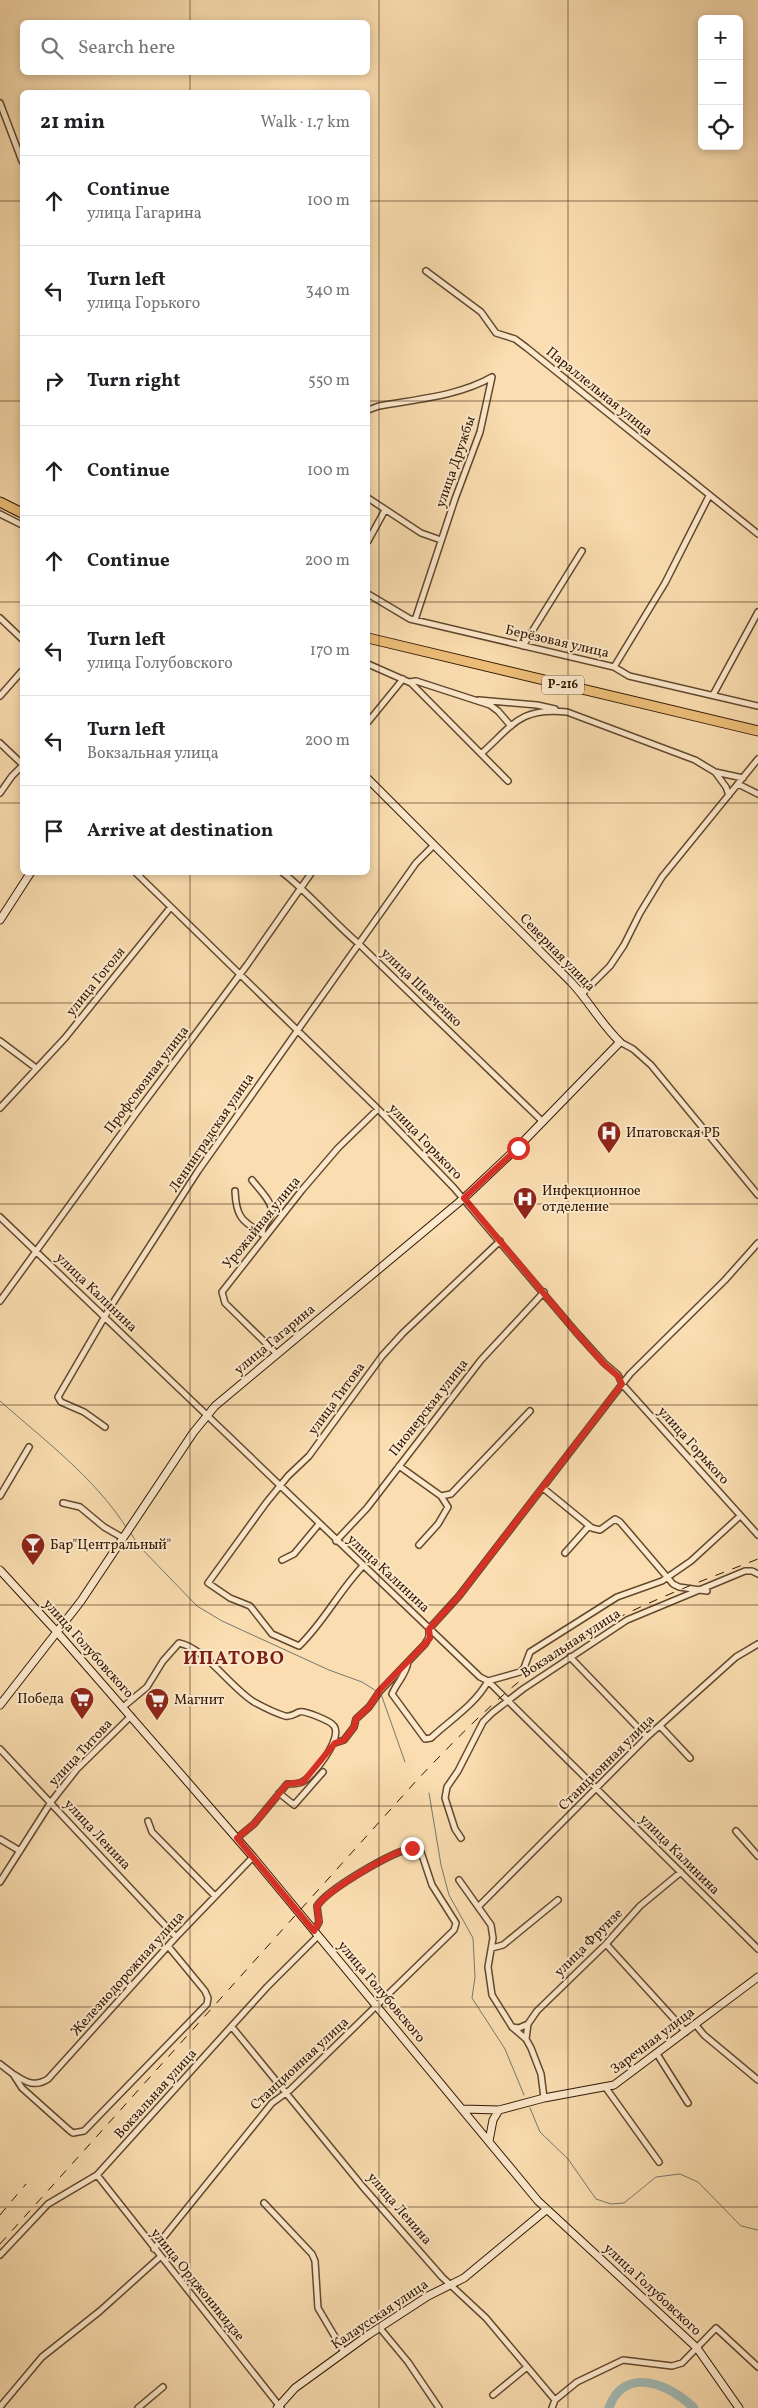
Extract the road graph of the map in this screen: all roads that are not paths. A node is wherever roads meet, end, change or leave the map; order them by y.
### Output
1 (0, 103) edge
2 (20, 156) edge
3 (426, 271) dead end
4 (370, 409) edge
5 (709, 496) junction
6 (370, 499) edge
7 (0, 502) edge
8 (385, 510) junction
9 (20, 512) edge
10 (0, 514) edge
11 (20, 524) edge
12 (758, 534) edge
13 (370, 537) edge
14 (441, 540) junction
15 (582, 551) dead end
16 (370, 595) edge
17 (758, 612) edge
18 (0, 618) edge
19 (414, 620) junction
20 (20, 637) edge
21 (370, 638) edge
22 (523, 646) junction
23 (370, 665) edge
24 (614, 667) junction
25 (20, 673) edge
26 (403, 680) junction
27 (409, 682) junction
28 (713, 695) junction
29 (0, 696) edge
30 (469, 698) junction
31 (758, 706) edge
32 (567, 712) junction
33 (370, 720) edge
34 (510, 726) junction
35 (758, 731) edge
36 (0, 743) edge
37 (482, 753) junction
38 (758, 759) edge
39 (20, 763) edge
40 (20, 767) edge
41 (715, 772) junction
42 (743, 778) junction
43 (508, 781) dead end
44 (370, 782) edge
45 (738, 784) junction
46 (0, 793) edge
47 (758, 794) edge
48 (729, 795) junction
49 (433, 846) junction
50 (29, 875) edge
51 (138, 875) edge
52 (286, 875) edge
53 (310, 875) edge
54 (302, 889) junction
55 (170, 908) junction
56 (0, 920) edge
57 (359, 944) junction
58 (240, 975) junction
59 (582, 994) junction
60 (296, 1030) junction
61 (0, 1042) edge
62 (620, 1042) junction
63 (36, 1068) junction
64 (0, 1108) edge
65 (378, 1109) junction
66 (543, 1122) junction
67 (252, 1180) dead end
68 (235, 1190) dead end
69 (758, 1196) edge
70 (464, 1198) junction
71 (271, 1206) junction
72 (283, 1214) junction
73 (0, 1217) edge
74 (264, 1235) junction
75 (500, 1241) junction
76 (758, 1243) edge
77 (35, 1250) junction
78 (544, 1292) junction
79 (0, 1301) edge
80 (106, 1318) junction
81 (277, 1354) junction
82 (622, 1384) junction
83 (530, 1411) dead end
84 (207, 1416) junction
85 (105, 1427) dead end
86 (29, 1447) dead end
87 (399, 1466) junction
88 (280, 1485) junction
89 (543, 1488) junction
90 (0, 1496) edge
91 (441, 1496) junction
92 (63, 1503) dead end
93 (740, 1516) junction
94 (319, 1524) junction
95 (589, 1526) junction
96 (124, 1536) junction
97 (758, 1536) edge
98 (336, 1541) junction
99 (418, 1545) dead end
100 (565, 1553) dead end
101 (282, 1560) dead end
102 (363, 1566) junction
103 (0, 1570) edge
104 (758, 1574) edge
105 (668, 1576) junction
106 (698, 1590) junction
107 (707, 1591) dead end
108 (429, 1629) junction
109 (57, 1632) junction
110 (758, 1644) edge
111 (570, 1657) junction
112 (408, 1662) junction
113 (488, 1681) junction
114 (509, 1702) junction
115 (0, 1705) edge
116 (123, 1707) junction
117 (131, 1716) junction
118 (660, 1726) junction
119 (647, 1737) junction
120 (335, 1743) junction
121 (0, 1749) edge
122 (690, 1758) dead end
123 (323, 1772) dead end
124 (303, 1782) junction
125 (310, 1788) junction
126 (596, 1788) junction
127 (279, 1793) junction
128 (51, 1802) junction
129 (148, 1821) dead end
130 (736, 1831) dead end
131 (237, 1838) junction
132 (461, 1838) dead end
133 (0, 1840) edge
134 (20, 1852) junction
135 (758, 1856) edge
136 (253, 1857) junction
137 (681, 1872) junction
138 (459, 1880) dead end
139 (0, 1882) edge
140 (215, 1896) junction
141 (558, 1900) dead end
142 (479, 1906) junction
143 (316, 1933) junction
144 (176, 1936) junction
145 (606, 1944) junction
146 (168, 1946) junction
147 (492, 1948) junction
148 (758, 1949) edge
149 (758, 1977) edge
150 (377, 2006) junction
151 (528, 2024) junction
152 (695, 2024) junction
153 (232, 2027) junction
154 (512, 2027) junction
155 (686, 2032) junction
156 (526, 2039) junction
157 (658, 2054) junction
158 (0, 2064) edge
159 (13, 2074) junction
160 (758, 2080) edge
161 (606, 2088) junction
162 (286, 2093) junction
163 (544, 2098) junction
164 (688, 2103) dead end
165 (463, 2109) junction
166 (499, 2110) junction
167 (489, 2141) junction
168 (659, 2162) dead end
169 (97, 2175) junction
170 (264, 2203) dead end
171 (546, 2210) junction
172 (154, 2249) junction
173 (0, 2254) edge
174 (160, 2256) junction
175 (451, 2285) junction
176 (379, 2328) junction
177 (697, 2348) junction
178 (344, 2352) junction
179 (527, 2367) junction
180 (758, 2367) edge
181 (163, 2387) dead end
182 (493, 2395) dead end
183 (555, 2400) junction
184 (0, 2407) edge
185 (279, 2407) edge
186 (138, 2408) edge
187 (439, 2408) edge
188 (552, 2408) edge
189 (739, 2408) edge

1 - 2 street
3 - 5 street, Параллельная улица
4 - 14 street, улица Дружбы
5 - 12 street, Параллельная улица
5 - 24 street, Берёзовая улица
6 - 8 street
7 - 9 highway
8 - 13 street
8 - 14 street
10 - 11 street
14 - 19 street, улица Дружбы
15 - 22 street
16 - 19 street, Берёзовая улица
17 - 28 street
18 - 20 street
19 - 22 street, Берёзовая улица
21 - 35 highway, Р-216
22 - 24 street, Берёзовая улица
23 - 26 street
24 - 28 street
25 - 29 street
26 - 27 street
26 - 33 street
27 - 30 street
27 - 37 street
28 - 31 street
30 - 32 street
30 - 34 street
32 - 34 street
32 - 41 street
34 - 37 street
36 - 39 street
37 - 43 street
38 - 42 street
40 - 46 street
41 - 42 street
41 - 48 street
42 - 45 street
44 - 49 street, Северная улица
45 - 47 street
45 - 48 street
48 - 59 street
49 - 57 street, Ленинградская улица
49 - 59 street, Северная улица
50 - 56 street
51 - 55 street, улица Горького
52 - 54 street, улица Шевченко
53 - 54 street, Профсоюзная улица
54 - 57 street, улица Шевченко
54 - 58 street, Профсоюзная улица
55 - 58 street, улица Горького
55 - 63 street, улица Гоголя
57 - 60 street, Ленинградская улица
57 - 66 street, улица Шевченко
58 - 60 street, улица Горького
58 - 77 street, Профсоюзная улица
59 - 62 street, Северная улица
60 - 65 street, улица Горького
60 - 80 street, Ленинградская улица
61 - 63 street
62 - 66 street, улица Гагарина
62 - 69 street, Северная улица
63 - 64 street, улица Гоголя
65 - 70 street, улица Горького
65 - 72 street, Урожайная улица
66 - 70 street, улица Гагарина
67 - 71 street
68 - 74 street
70 - 75 street, улица Горького
70 - 81 street, улица Гагарина
71 - 72 street
71 - 74 street
72 - 74 street, Урожайная улица
73 - 77 street, улица Калинина
74 - 81 street, Урожайная улица
75 - 78 street, улица Горького
75 - 88 street, улица Титова
76 - 82 street
77 - 79 street, Профсоюзная улица
77 - 80 street, улица Калинина
78 - 82 street, улица Горького
78 - 87 street, Пионерская улица
80 - 84 street, улица Калинина
80 - 85 street, Ленинградская улица
81 - 84 street, улица Гагарина
82 - 89 street
82 - 93 street, улица Горького
83 - 91 street
84 - 88 street, улица Калинина
84 - 96 street, улица Гагарина
86 - 90 street
87 - 91 street
87 - 98 street, Пионерская улица
88 - 94 street, улица Калинина
88 - 102 street, улица Титова
89 - 95 street
89 - 108 street
91 - 99 street
92 - 96 street
93 - 97 street, улица Горького
93 - 105 street, Вокзальная улица
94 - 98 street, улица Калинина
94 - 101 street
95 - 100 street
95 - 105 street
96 - 109 street, улица Гагарина
98 - 102 street, улица Калинина
102 - 108 street, улица Калинина
103 - 109 street, улица Голубовского
104 - 106 street, Вокзальная улица
105 - 106 street
105 - 113 street, Вокзальная улица
106 - 107 street
106 - 111 street, Вокзальная улица
108 - 112 street
108 - 113 street, улица Калинина
109 - 115 street, улица Гагарина
109 - 116 street, улица Голубовского
110 - 118 street, Станционная улица
111 - 114 street, Вокзальная улица
111 - 119 street
112 - 113 street
112 - 120 street
113 - 114 street, улица Калинина
114 - 126 street, улица Калинина
114 - 132 street, Вокзальная улица
116 - 117 street, улица Голубовского
116 - 120 street, улица Титова
117 - 128 street, улица Титова
117 - 131 street, улица Голубовского
118 - 119 street, Станционная улица
118 - 122 street
119 - 126 street, Станционная улица
120 - 124 street
121 - 128 street, улица Ленина
123 - 125 street
124 - 125 street
124 - 127 street
125 - 127 street
126 - 137 street, улица Калинина
126 - 142 street, Станционная улица
127 - 131 street
128 - 134 street, улица Титова
128 - 144 street, улица Ленина
129 - 140 street
130 - 135 street
131 - 136 street, улица Голубовского
133 - 134 street
134 - 139 street, улица Титова
136 - 140 street, Железнодорожная улица
136 - 143 street, улица Голубовского
137 - 145 street, улица Фрунзе
137 - 148 street, улица Калинина
138 - 142 street
140 - 144 street, Железнодорожная улица
141 - 147 street
142 - 147 street
143 - 150 street, улица Голубовского
143 - 150 street, Станционная улица
143 - 153 street, Вокзальная улица
144 - 146 street, Железнодорожная улица
145 - 151 street, улица Фрунзе
145 - 155 street
146 - 159 street, Железнодорожная улица
146 - 159 street, Вокзальная улица
147 - 154 street
149 - 152 street, Заречная улица
150 - 162 street, Станционная улица
150 - 165 street, улица Голубовского
151 - 154 street
151 - 156 street, улица Фрунзе
152 - 155 street, Заречная улица
152 - 160 street
153 - 162 street, улица Ленина
153 - 169 street, Вокзальная улица
154 - 156 street
155 - 157 street, Заречная улица
156 - 163 street
157 - 161 street, Заречная улица
157 - 164 street
158 - 159 street
161 - 163 street, Заречная улица
161 - 168 street
162 - 172 street, Станционная улица
162 - 175 street, улица Ленина
163 - 166 street, Заречная улица
165 - 166 street, Заречная улица
165 - 167 street, улица Голубовского
166 - 167 street
167 - 171 street, улица Голубовского
169 - 172 street, улица Орджоникидзе
169 - 173 street, Вокзальная улица
170 - 178 street
171 - 175 street, Калаусская улица
171 - 177 street, улица Голубовского
172 - 174 street, улица Орджоникидзе
174 - 184 street
174 - 185 street, улица Орджоникидзе
175 - 176 street, Калаусская улица
175 - 179 street, улица Ленина
176 - 178 street, Калаусская улица
176 - 187 street
177 - 180 street
177 - 183 street
177 - 189 street, улица Голубовского
178 - 185 street, Калаусская улица
179 - 182 street
179 - 183 street, улица Ленина
181 - 186 street
183 - 188 street

